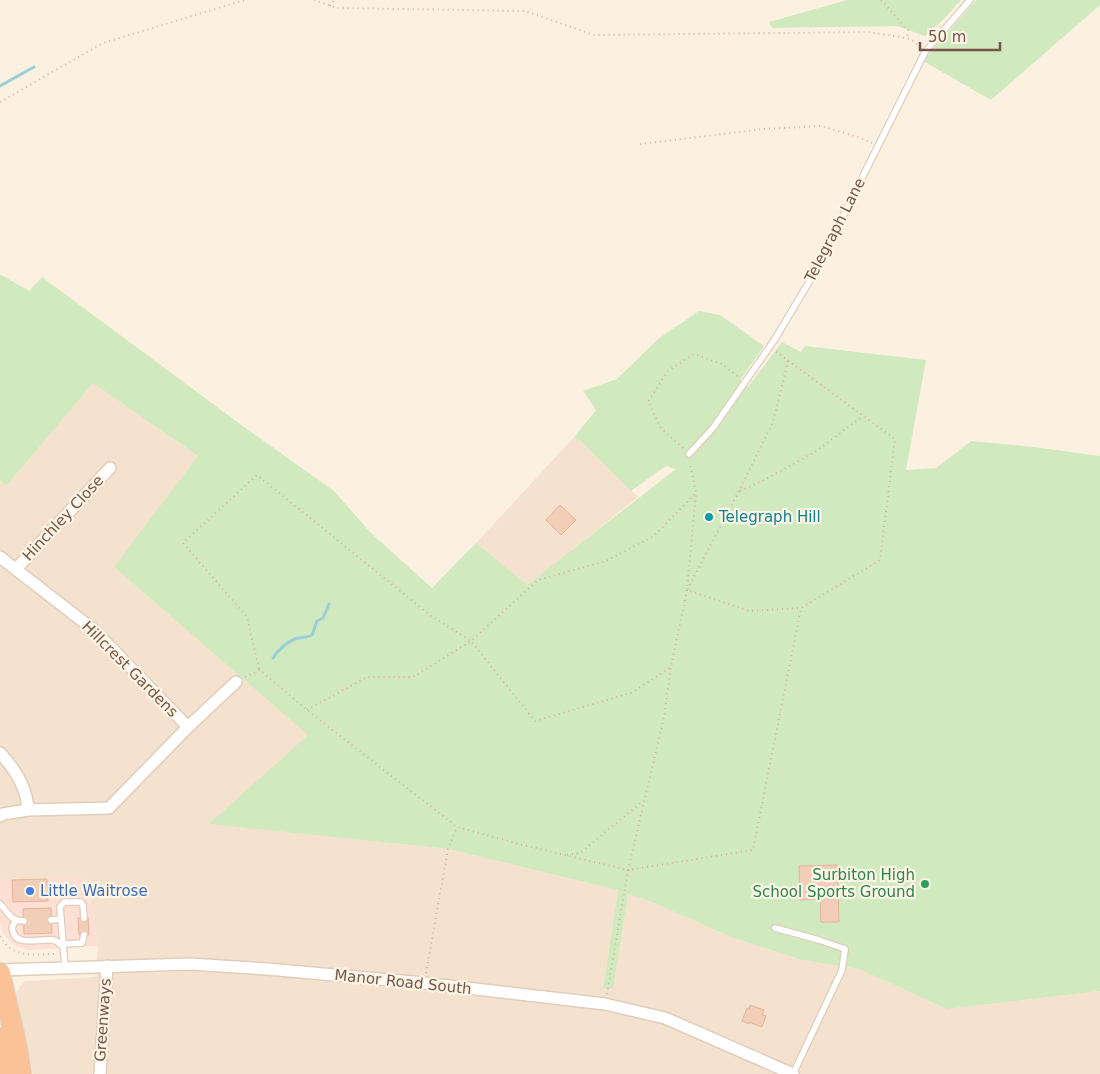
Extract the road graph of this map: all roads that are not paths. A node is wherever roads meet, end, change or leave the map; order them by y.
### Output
1 (970, 0) edge
2 (688, 454) road end
3 (110, 468) dead end
4 (0, 557) edge
5 (16, 569) junction
6 (236, 682) road end
7 (188, 727) junction
8 (0, 753) edge
9 (28, 810) junction
10 (0, 816) edge
11 (0, 904) edge
12 (84, 918) dead end
13 (61, 919) junction
14 (52, 920) dead end
15 (16, 921) junction
16 (24, 921) dead end
17 (775, 928) dead end
18 (84, 935) dead end
19 (63, 945) junction
20 (107, 966) junction
21 (65, 968) junction
22 (0, 971) edge
23 (0, 1038) edge
24 (2, 1074) edge
25 (21, 1074) edge
26 (100, 1074) edge
27 (793, 1074) edge

1 - 2 lane, Telegraph Lane
3 - 5 street, Hinchley Close
4 - 5 street, Hillcrest Gardens
5 - 7 street, Hillcrest Gardens
6 - 7 street, Hillcrest Gardens
7 - 9 street, Hillcrest Gardens
8 - 9 street
9 - 10 street, Hillcrest Gardens
11 - 15 lane
12 - 13 lane
13 - 14 lane
13 - 19 lane
15 - 16 lane
15 - 19 lane
17 - 27 lane
18 - 19 lane
19 - 21 lane
20 - 21 street, Manor Road South
20 - 26 street, Greenways
20 - 27 street, Manor Road South
21 - 22 street, Manor Road South
22 - 25 highway
23 - 24 highway

